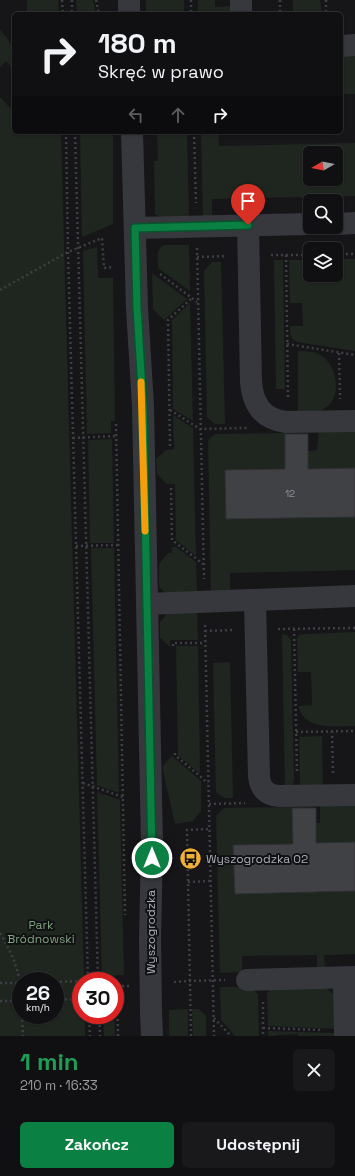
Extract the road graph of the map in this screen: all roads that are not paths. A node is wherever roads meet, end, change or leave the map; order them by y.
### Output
1 (129, 0) edge
2 (241, 0) edge
3 (129, 12) edge
4 (241, 12) edge
5 (355, 45) edge
6 (343, 46) edge
7 (132, 134) edge
8 (355, 223) edge
9 (303, 224) edge
10 (343, 224) edge
11 (248, 225) junction
12 (135, 228) junction
13 (348, 421) edge
14 (355, 596) edge
15 (255, 600) junction
16 (147, 604) junction
17 (344, 795) edge
18 (350, 978) edge
19 (255, 980) road end
20 (345, 1034) edge
21 (152, 1036) edge

1 - 3 street
2 - 4 street
5 - 6 street
7 - 12 street, Wyszogrodzka
8 - 10 street
9 - 11 street
11 - 12 street
11 - 13 street
12 - 16 street, Wyszogrodzka
14 - 15 street
15 - 16 street
15 - 17 street
16 - 21 street, Wyszogrodzka
18 - 19 street
18 - 20 street

